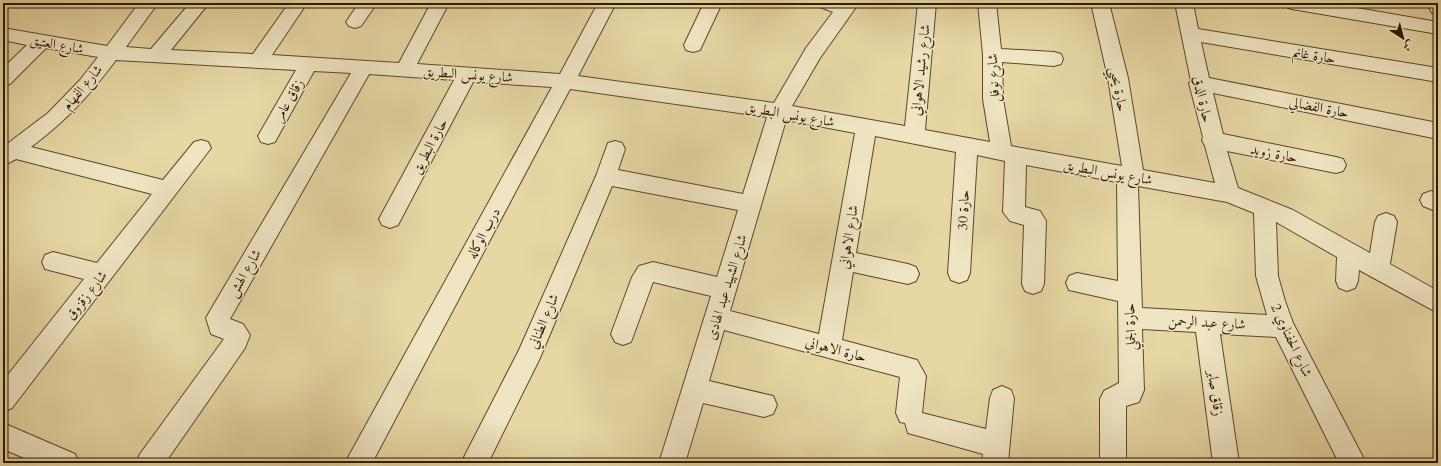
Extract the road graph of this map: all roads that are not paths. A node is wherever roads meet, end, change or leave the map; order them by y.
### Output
1 (149, 3) edge
2 (200, 3) edge
3 (298, 3) edge
4 (368, 3) edge
5 (440, 3) edge
6 (607, 3) edge
7 (713, 3) edge
8 (826, 3) edge
9 (927, 3) edge
10 (987, 3) edge
11 (1100, 3) edge
12 (1184, 3) edge
13 (1292, 3) edge
14 (1436, 3) edge
15 (848, 6) edge
16 (1438, 9) edge
17 (1385, 11) edge
18 (355, 22) dead end
19 (1438, 28) edge
20 (3, 34) edge
21 (1190, 34) junction
22 (42, 41) junction
23 (693, 45) dead end
24 (110, 53) junction
25 (156, 55) junction
26 (992, 55) junction
27 (1054, 59) dead end
28 (258, 61) junction
29 (309, 64) junction
30 (364, 67) junction
31 (404, 70) junction
32 (467, 74) junction
33 (1438, 75) edge
34 (3, 79) edge
35 (565, 81) junction
36 (1199, 83) junction
37 (779, 111) junction
38 (866, 128) junction
39 (1438, 131) edge
40 (268, 136) dead end
41 (914, 136) junction
42 (1212, 140) junction
43 (967, 146) junction
44 (201, 148) dead end
45 (615, 149) dead end
46 (1009, 154) junction
47 (9, 155) edge
48 (1336, 165) dead end
49 (606, 176) junction
50 (1130, 176) junction
51 (168, 190) junction
52 (1229, 194) junction
53 (751, 204) junction
54 (1265, 207) junction
55 (390, 218) dead end
56 (1386, 222) dead end
57 (1349, 253) junction
58 (844, 260) junction
59 (54, 262) dead end
60 (1378, 270) junction
61 (959, 273) dead end
62 (103, 274) junction
63 (908, 274) dead end
64 (1347, 281) dead end
65 (1077, 283) dead end
66 (1033, 284) dead end
67 (726, 289) junction
68 (1130, 293) junction
69 (1438, 303) edge
70 (717, 318) junction
71 (1130, 318) junction
72 (1206, 322) junction
73 (1283, 327) junction
74 (623, 334) dead end
75 (829, 347) junction
76 (695, 390) junction
77 (1002, 398) dead end
78 (3, 400) edge
79 (764, 405) dead end
80 (3, 436) edge
81 (996, 454) edge
82 (66, 463) edge
83 (150, 463) edge
84 (358, 463) edge
85 (474, 463) edge
86 (672, 463) edge
87 (1113, 463) edge
88 (1226, 463) edge
89 (1353, 463) edge

1 - 24 street, شارع الفهام
2 - 25 street
3 - 28 street
4 - 18 street
5 - 31 street
6 - 35 street, درب الوكاله
7 - 23 street
8 - 15 street
9 - 41 street, شارع رشيد الاهواني
10 - 26 street, شارع نوفل
11 - 50 street, حارة يحيي
12 - 21 street, حارة الدق
13 - 17 street
14 - 16 street
15 - 37 street, شارع الشهيد عبد الهادى
17 - 19 street
20 - 22 street, شارع العتيق
21 - 33 street, حارة غانم
21 - 36 street, حارة الدق
22 - 24 street, شارع العتيق
22 - 34 street
24 - 25 street, شارع يونس البطريق
24 - 47 street, شارع الفهام
25 - 28 street, شارع يونس البطريق
26 - 27 street
26 - 46 street, شارع نوفل
28 - 29 street, شارع يونس البطريق
29 - 30 street, شارع يونس البطريق
29 - 40 street, زقاق عامر
30 - 31 street, شارع يونس البطريق
30 - 83 street, شارع الهش
31 - 32 street, شارع يونس البطريق
32 - 35 street, شارع يونس البطريق
32 - 55 street, حارة البطريق
35 - 37 street, شارع يونس البطريق
35 - 84 street, درب الوكاله
36 - 39 street, حارة الفضالي
36 - 42 street, حارة الدق
37 - 38 street, شارع يونس البطريق
37 - 53 street, شارع الشهيد عبد الهادى
38 - 41 street, شارع يونس البطريق
38 - 58 street, شارع الاهواني
41 - 43 street, شارع يونس البطريق
42 - 48 street, حارة زويد
42 - 52 street, حارة الدق
43 - 46 street, شارع يونس البطريق
43 - 61 street, حارة 30
44 - 51 street, شارع زقزوق
45 - 49 street, شارع الطناني
46 - 50 street, شارع يونس البطريق
46 - 66 street, شارع نوفل
47 - 51 street
49 - 53 street
49 - 85 street, شارع الطناني
50 - 52 street, شارع يونس البطريق
50 - 68 street, حارة الجملي
51 - 62 street, شارع زقزوق
52 - 54 street, شارع يونس البطريق
53 - 67 street, شارع الشهيد عبد الهادى
54 - 57 street, شارع يونس البطريق
54 - 73 street, شارع الحفناوي 2
56 - 60 street
57 - 60 street, شارع يونس البطريق
57 - 64 street
58 - 63 street
58 - 75 street, شارع الاهواني
59 - 62 street
60 - 69 street, شارع يونس البطريق
62 - 78 street, شارع زقزوق
65 - 68 street
67 - 70 street, شارع الشهيد عبد الهادى
67 - 74 street
68 - 71 street, حارة الجملي
70 - 75 street, حارة الاهواني
70 - 76 street, شارع الشهيد عبد الهادى
71 - 72 street, شارع عبد الرحمن
71 - 87 street, حارة الجملي
72 - 73 street, شارع عبد الرحمن
72 - 88 street, زقاق صابر
73 - 89 street, شارع الحفناوي 2
75 - 81 street, حارة الاهواني
76 - 79 street
76 - 86 street, شارع الشهيد عبد الهادى
77 - 81 street
80 - 82 street

